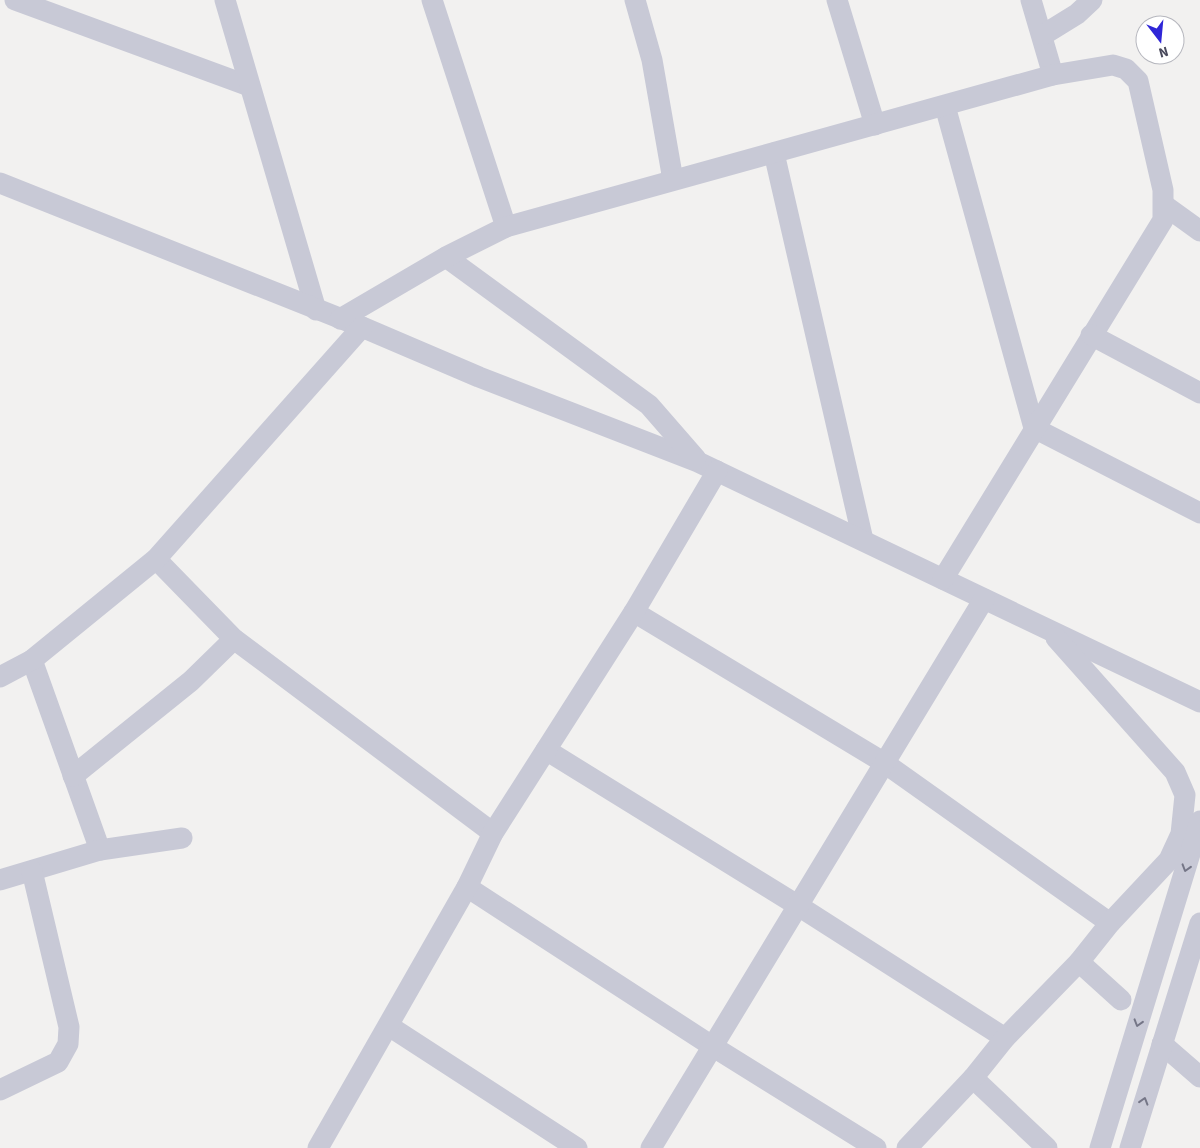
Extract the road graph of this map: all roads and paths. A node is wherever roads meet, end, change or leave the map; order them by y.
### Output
1 (15, 0) edge
2 (225, 0) edge
3 (432, 0) edge
4 (635, 0) edge
5 (836, 0) edge
6 (1031, 0) edge
7 (1092, 0) edge
8 (1043, 35) junction
9 (1053, 75) junction
10 (249, 86) junction
11 (945, 106) junction
12 (874, 126) junction
13 (774, 154) junction
14 (673, 180) junction
15 (0, 183) edge
16 (1164, 205) junction
17 (506, 227) junction
18 (1200, 231) edge
19 (446, 257) junction
20 (316, 310) junction
21 (340, 319) junction
22 (362, 327) junction
23 (1091, 334) junction
24 (1200, 394) edge
25 (1034, 428) junction
26 (708, 466) junction
27 (1200, 514) edge
28 (862, 540) junction
29 (156, 559) junction
30 (943, 579) junction
31 (984, 598) junction
32 (634, 612) junction
33 (1049, 630) junction
34 (234, 639) junction
35 (32, 660) junction
36 (0, 677) edge
37 (1200, 702) edge
38 (546, 750) junction
39 (883, 762) junction
40 (73, 776) junction
41 (1200, 821) edge
42 (493, 833) junction
43 (182, 838) dead end
44 (100, 850) junction
45 (32, 872) junction
46 (0, 880) edge
47 (467, 887) junction
48 (797, 905) junction
49 (1110, 923) junction
50 (1200, 923) edge
51 (1079, 962) junction
52 (1121, 1000) dead end
53 (389, 1026) junction
54 (1005, 1038) junction
55 (1162, 1044) junction
56 (712, 1046) junction
57 (1200, 1077) edge
58 (973, 1078) junction
59 (0, 1090) edge
60 (318, 1148) edge
61 (577, 1148) edge
62 (651, 1148) edge
63 (876, 1148) edge
64 (907, 1148) edge
65 (1047, 1148) edge
66 (1100, 1148) edge
67 (1130, 1148) edge

1 - 10 street
2 - 10 street
3 - 17 street
4 - 14 street
5 - 12 street
6 - 8 street
7 - 8 street
8 - 9 street
9 - 11 street
9 - 16 street
10 - 20 street
11 - 12 street
11 - 25 street
12 - 13 street
13 - 14 street
13 - 28 street
14 - 17 street
15 - 20 street
16 - 18 street
16 - 23 street
17 - 19 street
19 - 21 street
19 - 26 street
20 - 21 street
21 - 22 street
22 - 26 street
22 - 29 street
23 - 24 street
23 - 25 street
25 - 27 street
25 - 30 street
26 - 28 street
26 - 32 street
28 - 30 street
29 - 34 street
29 - 35 street
30 - 31 street
31 - 33 street
31 - 39 street
32 - 38 street
32 - 39 street
33 - 37 street
33 - 49 street
34 - 40 street
34 - 42 street
35 - 36 street
35 - 40 street
38 - 42 street
38 - 48 street
39 - 48 street
39 - 49 street
40 - 44 street
41 -> 66 street
42 - 47 street
43 - 44 street
44 - 45 street
45 - 46 street
45 - 59 street
47 - 53 street
47 - 56 street
48 - 54 street
48 - 56 street
49 - 51 street
50 - 55 street
51 - 52 street
51 - 54 street
53 - 60 street
53 - 61 street
54 - 58 street
55 - 57 street
67 -> 55 street
56 - 62 street
56 - 63 street
58 - 64 street
58 - 65 street

